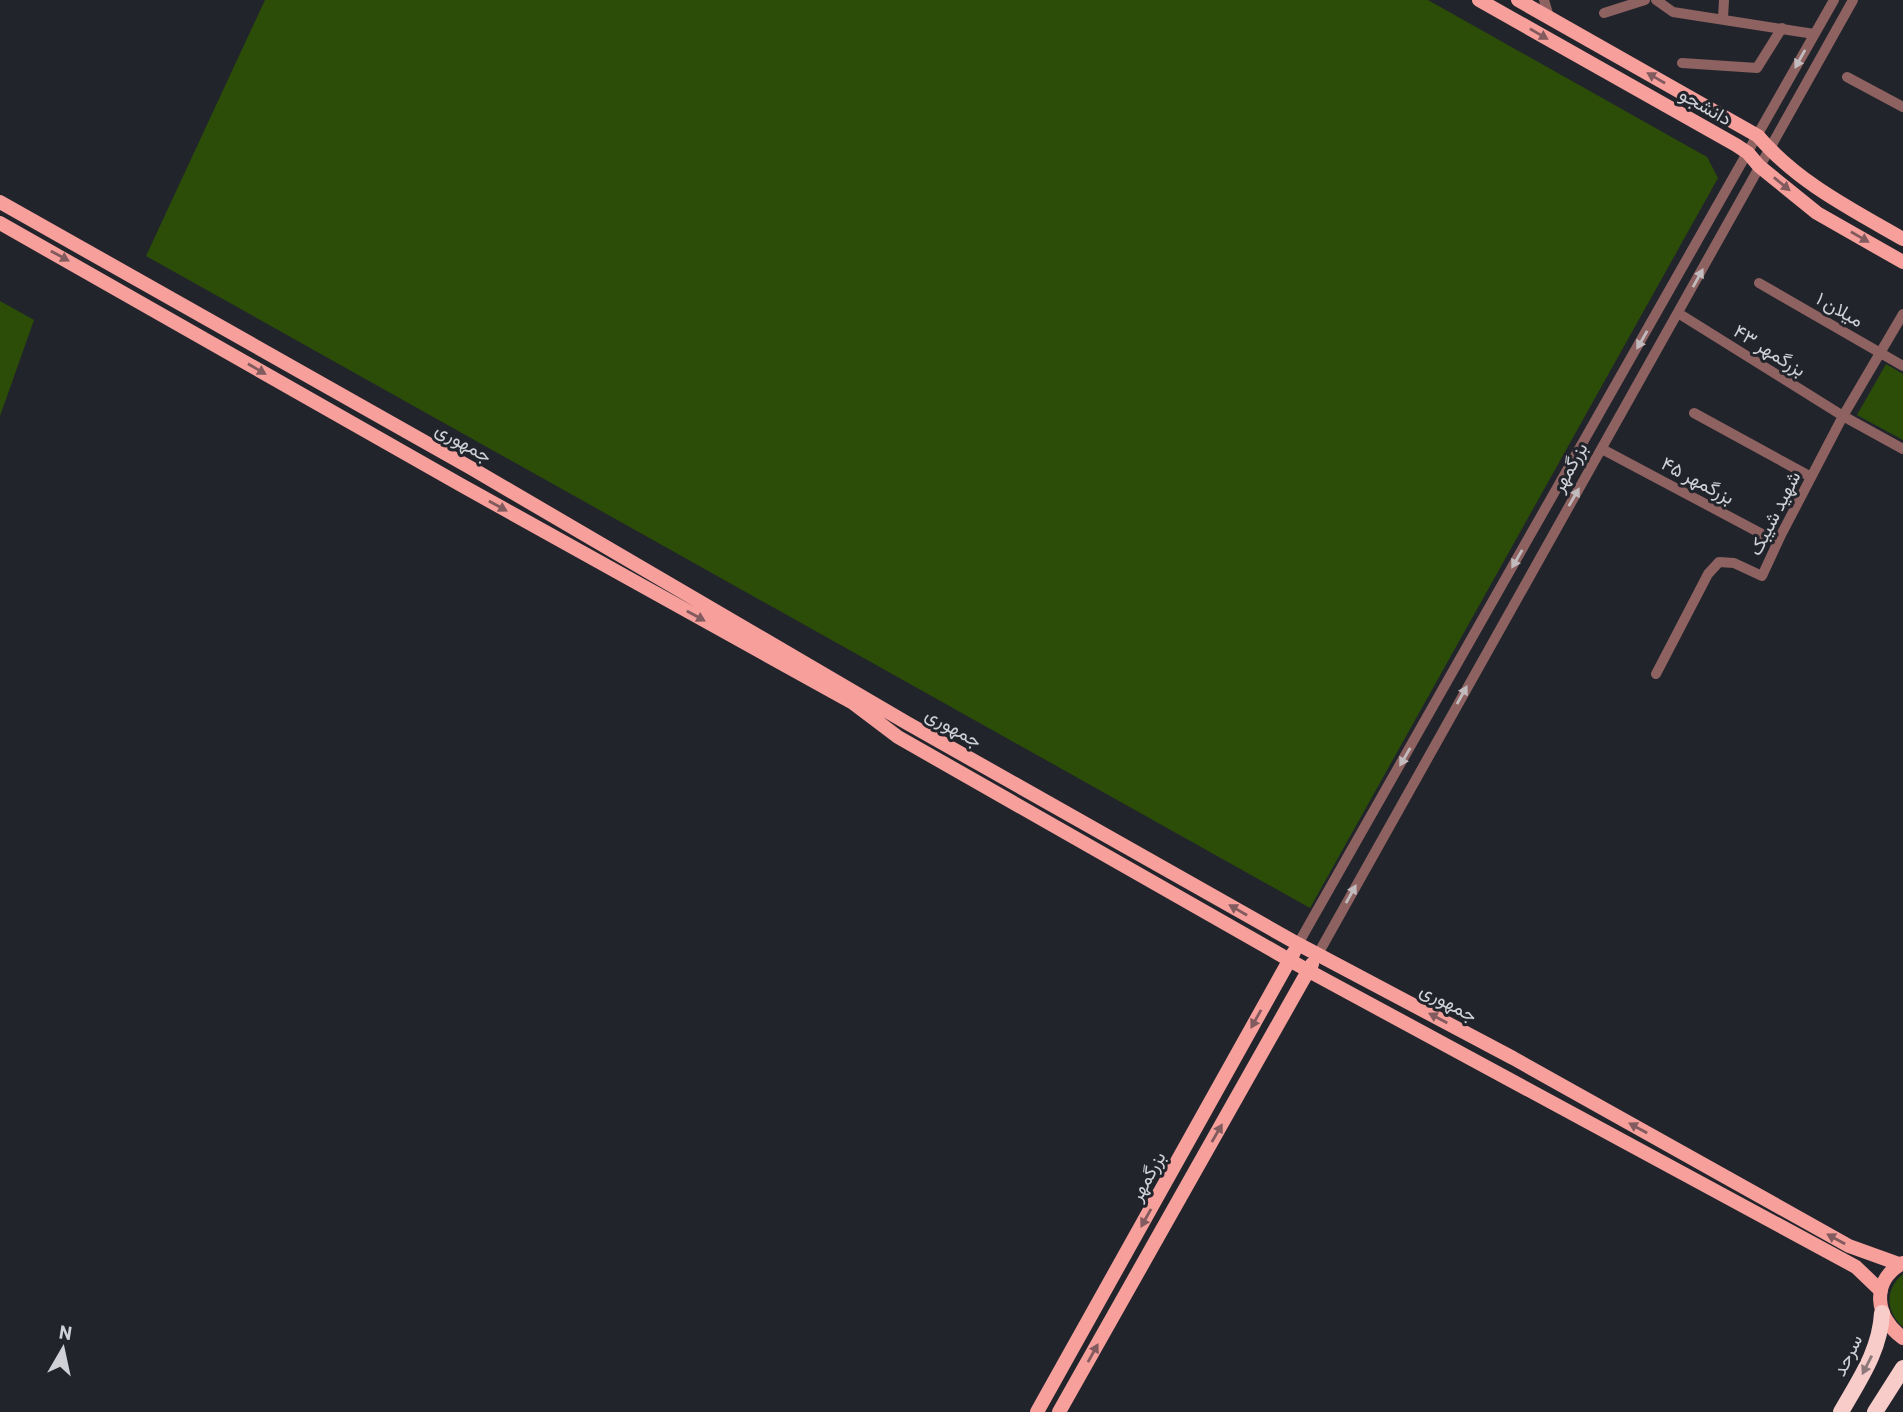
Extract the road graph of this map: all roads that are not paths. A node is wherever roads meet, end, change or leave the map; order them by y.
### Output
1 (1479, 0) edge
2 (1518, 0) edge
3 (1544, 0) edge
4 (1645, 0) edge
5 (1656, 0) edge
6 (1724, 0) edge
7 (1834, 0) edge
8 (1853, 0) edge
9 (1604, 13) dead end
10 (1549, 17) junction
11 (1723, 18) junction
12 (1782, 29) junction
13 (1814, 34) junction
14 (1682, 63) dead end
15 (1847, 76) dead end
16 (1903, 107) edge
17 (1758, 136) junction
18 (1769, 149) junction
19 (1748, 153) junction
20 (1759, 166) junction
21 (0, 202) edge
22 (0, 223) edge
23 (1903, 239) edge
24 (1903, 262) edge
25 (1759, 283) dead end
26 (1678, 313) junction
27 (1903, 314) edge
28 (1881, 353) junction
29 (1903, 366) edge
30 (1694, 413) dead end
31 (1843, 416) junction
32 (1602, 449) junction
33 (1903, 449) edge
34 (1580, 450) junction
35 (1595, 460) junction
36 (471, 468) junction
37 (1811, 477) junction
38 (461, 485) junction
39 (1777, 542) junction
40 (1466, 649) junction
41 (1483, 659) junction
42 (1656, 674) dead end
43 (907, 723) junction
44 (898, 737) junction
45 (1298, 944) junction
46 (1318, 954) junction
47 (1290, 959) junction
48 (1307, 970) junction
49 (1513, 1058) junction
50 (1502, 1074) junction
51 (1185, 1146) junction
52 (1203, 1156) junction
53 (1901, 1264) edge
54 (1881, 1291) junction
55 (1882, 1313) junction
56 (1903, 1338) edge
57 (1903, 1368) edge
58 (1850, 1395) junction
59 (1037, 1412) edge
60 (1059, 1412) edge
61 (1833, 1412) edge
62 (1841, 1412) edge
63 (1875, 1412) edge

1 -> 19 main road, دانشجو
2 - 10 main road, دانشجو
3 - 10 street
4 - 9 street
5 - 11 street
6 - 11 street
7 - 13 street, بزرگمهر
8 - 18 street, بزرگمهر
17 -> 10 main road, دانشجو
11 - 12 street
12 - 13 street
12 - 14 street
13 -> 17 street, بزرگمهر
15 - 16 street
17 - 18 main road, دانشجو
17 - 19 street, بزرگمهر
18 - 20 street, بزرگمهر
18 - 23 main road, دانشجو
19 - 20 main road, دانشجو
19 -> 34 street, بزرگمهر
20 -> 24 main road, دانشجو
26 -> 20 street, بزرگمهر
21 - 36 main road, جمهوری
22 -> 38 main road, جمهوری
25 - 28 street, میلان ۱
26 - 31 street, بزرگمهر ۴۳
26 - 32 street, بزرگمهر
27 - 28 street, شهید شیبک
28 - 29 street, میلان ۱
28 - 31 street, شهید شیبک
30 - 37 street
31 - 33 street, بزرگمهر ۴۳
31 - 37 street, شهید شیبک
32 - 35 street, بزرگمهر
32 - 39 street, بزرگمهر ۴۵
34 - 35 street
34 -> 40 street, بزرگمهر
41 -> 35 street, بزرگمهر
36 - 38 main road
36 - 43 main road, جمهوری
37 - 39 street, شهید شیبک
38 -> 44 main road, جمهوری
39 - 42 street, شهید شیبک
40 - 41 street
40 -> 45 street, بزرگمهر
46 -> 41 street, بزرگمهر
43 - 44 main road
45 -> 43 main road, جمهوری
44 - 47 main road, جمهوری
45 - 46 main road, جمهوری
45 - 47 main road, بزرگمهر
46 - 48 main road, بزرگمهر
49 -> 46 main road, جمهوری
47 - 48 main road, جمهوری
47 -> 51 main road, بزرگمهر
48 - 50 main road, جمهوری
52 -> 48 main road, بزرگمهر
49 - 50 main road
53 -> 49 main road, جمهوری
50 - 54 main road, جمهوری
51 - 52 main road
51 -> 59 main road, بزرگمهر
60 -> 52 main road, بزرگمهر
53 - 54 main road
54 - 55 main road
55 - 56 main road
55 -> 58 highway, سرحد
57 - 63 highway
58 - 61 street
58 - 62 highway, سرحد

